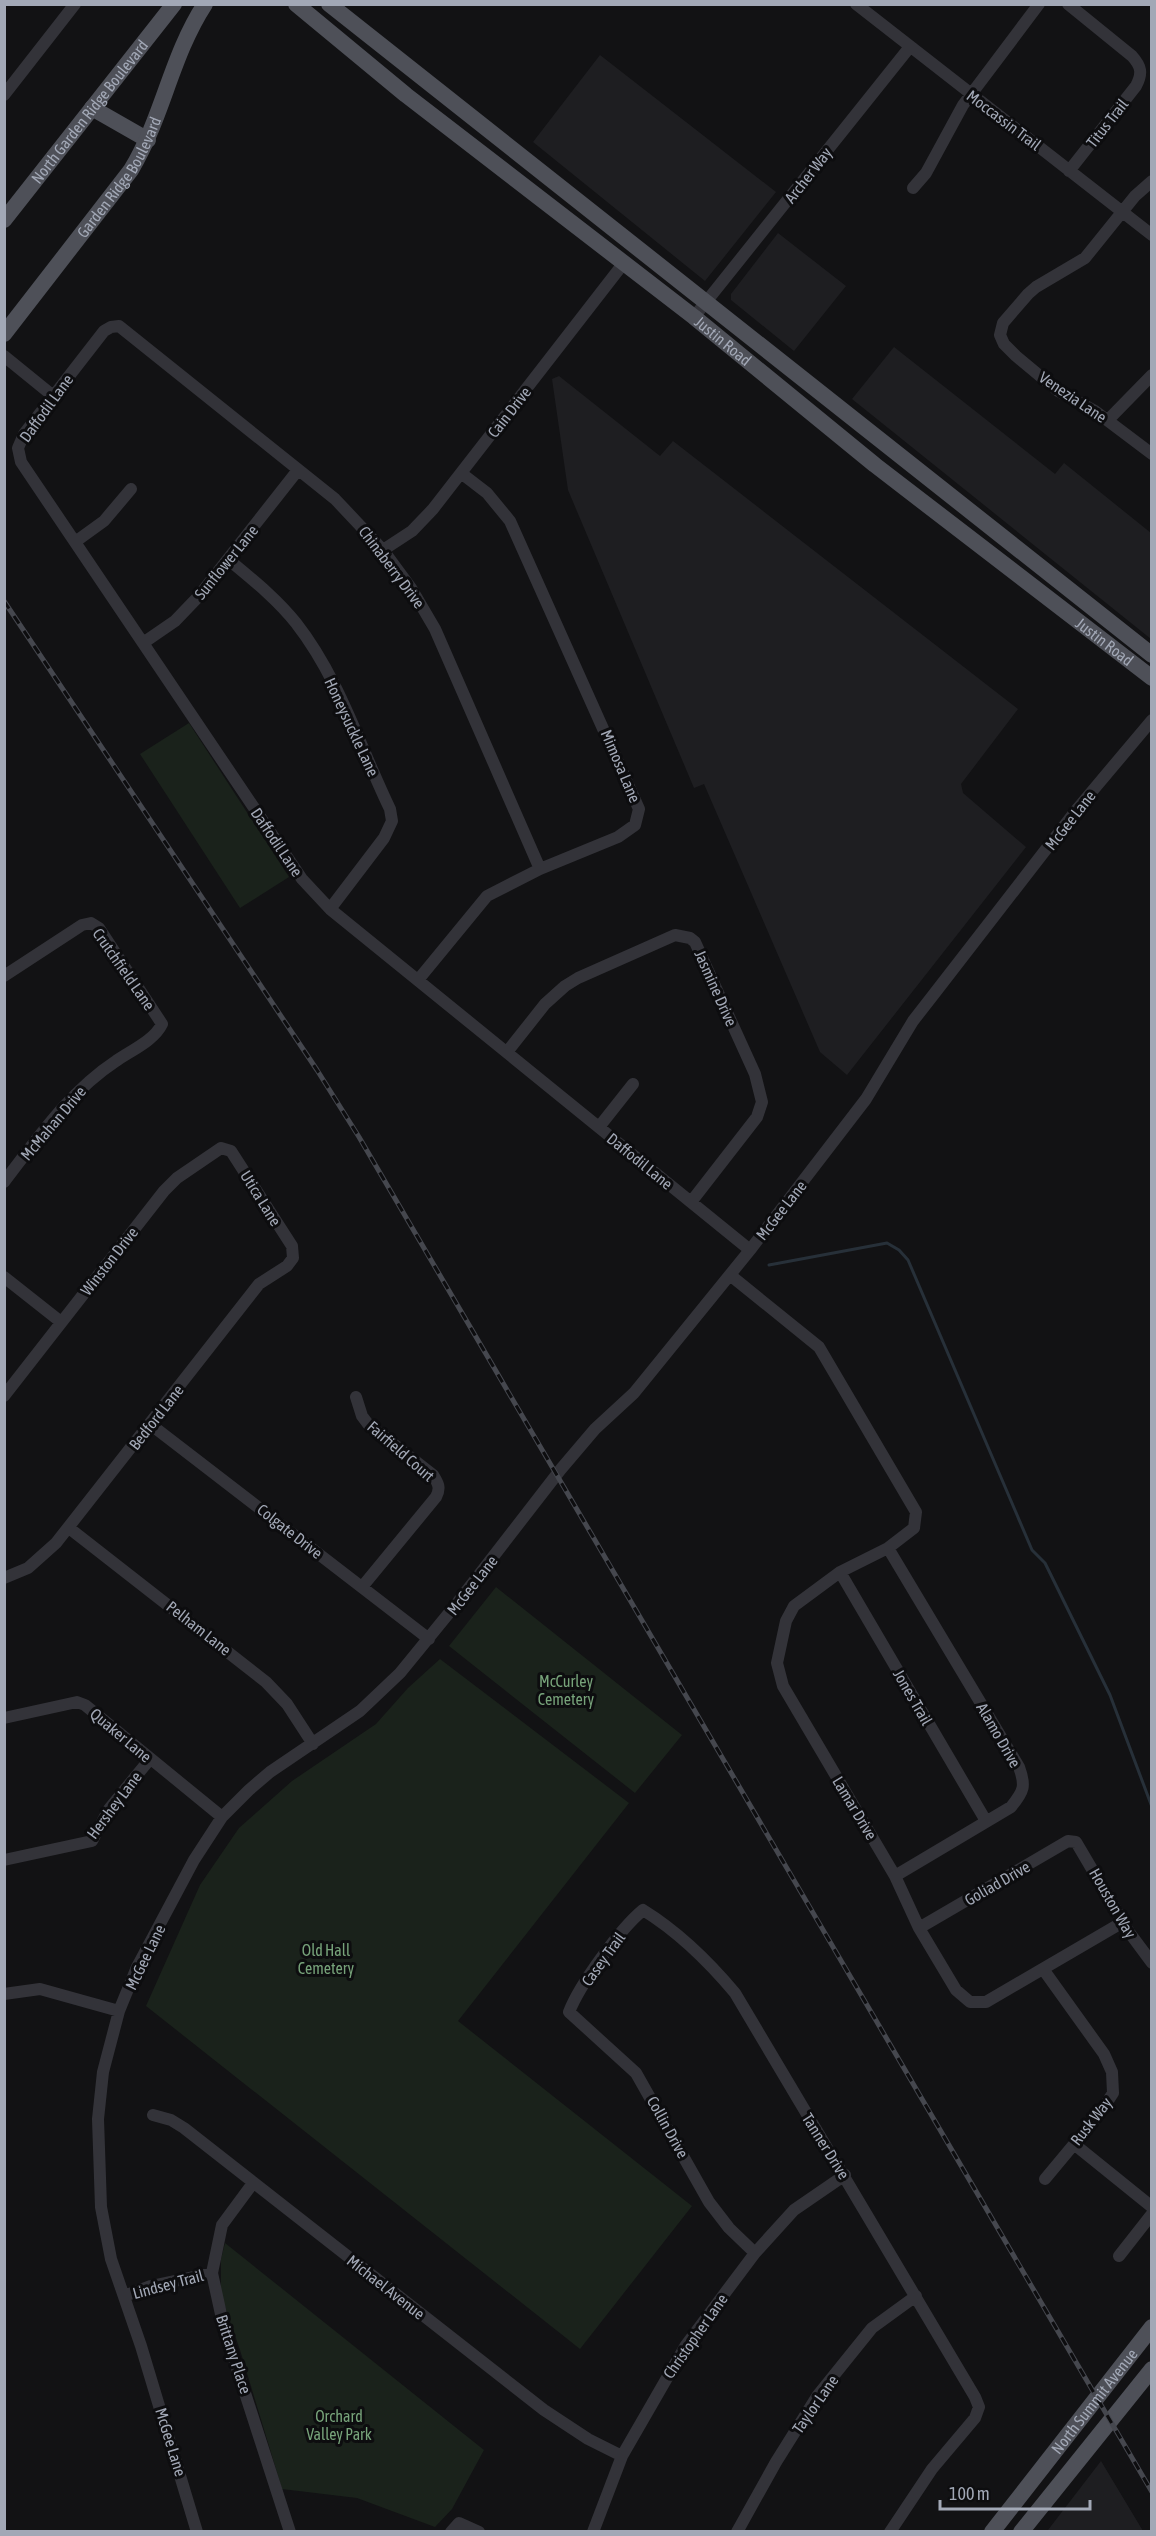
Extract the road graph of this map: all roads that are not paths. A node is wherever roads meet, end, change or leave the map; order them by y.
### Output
1 (75, 4) edge
2 (174, 4) edge
3 (205, 4) edge
4 (296, 4) edge
5 (329, 4) edge
6 (856, 4) edge
7 (1039, 4) edge
8 (1068, 4) edge
9 (909, 48) junction
10 (420, 78) junction
11 (4, 95) edge
12 (970, 95) junction
13 (409, 97) junction
14 (92, 108) junction
15 (148, 140) junction
16 (1069, 171) junction
17 (1152, 181) edge
18 (913, 188) dead end
19 (567, 194) junction
20 (554, 211) junction
21 (1122, 212) junction
22 (4, 220) edge
23 (1152, 235) edge
24 (623, 264) junction
25 (705, 302) junction
26 (694, 317) junction
27 (111, 327) joint
28 (4, 334) edge
29 (4, 356) edge
30 (1152, 375) edge
31 (52, 396) junction
32 (1108, 420) junction
33 (1152, 454) edge
34 (298, 470) junction
35 (461, 473) junction
36 (131, 489) dead end
37 (961, 503) junction
38 (948, 520) junction
39 (75, 542) junction
40 (384, 550) junction
41 (229, 560) junction
42 (143, 643) junction
43 (1152, 655) edge
44 (1152, 678) edge
45 (1152, 720) edge
46 (540, 869) junction
47 (330, 909) junction
48 (4, 976) edge
49 (418, 980) junction
50 (162, 1024) joint
51 (507, 1052) junction
52 (633, 1084) dead end
53 (598, 1127) junction
54 (231, 1151) joint
55 (4, 1182) edge
56 (691, 1202) junction
57 (292, 1246) joint
58 (750, 1250) junction
59 (730, 1275) junction
60 (4, 1277) edge
61 (61, 1322) junction
62 (4, 1396) edge
63 (356, 1397) dead end
64 (150, 1424) junction
65 (69, 1528) junction
66 (888, 1548) junction
67 (840, 1572) junction
68 (4, 1578) edge
69 (362, 1587) junction
70 (429, 1639) junction
71 (4, 1718) edge
72 (313, 1744) junction
73 (150, 1759) junction
74 (222, 1817) junction
75 (986, 1821) junction
76 (1076, 1842) joint
77 (4, 1860) edge
78 (895, 1876) junction
79 (643, 1910) joint
80 (1123, 1922) junction
81 (919, 1928) junction
82 (1152, 1964) edge
83 (1043, 1969) junction
84 (4, 1994) edge
85 (119, 2011) junction
86 (569, 2012) joint
87 (153, 2115) dead end
88 (1074, 2144) junction
89 (845, 2175) junction
90 (1045, 2178) dead end
91 (253, 2183) junction
92 (1152, 2207) edge
93 (1152, 2214) edge
94 (755, 2253) junction
95 (1119, 2256) dead end
96 (212, 2273) junction
97 (124, 2296) junction
98 (916, 2296) junction
99 (1152, 2328) edge
100 (1152, 2368) edge
101 (622, 2456) junction
102 (455, 2527) edge
103 (994, 2531) edge
104 (197, 2532) edge
105 (290, 2532) edge
106 (479, 2532) edge
107 (593, 2532) edge
108 (737, 2532) edge
109 (890, 2532) edge
110 (1021, 2532) edge

1 - 11 street
2 - 14 main road, North Garden Ridge Boulevard
3 - 15 main road, Garden Ridge Boulevard
4 - 13 main road, Justin Road
5 - 10 main road, Justin Road
6 - 9 street, Moccassin Trail
7 - 12 street
8 - 16 street, Titus Trail
9 - 12 street, Moccassin Trail
9 - 25 street, Archer Way
10 - 13 main road
10 - 19 main road, Justin Road
12 - 16 street, Moccassin Trail
12 - 18 street
13 - 20 main road, Justin Road
14 - 15 main road
14 - 22 main road, North Garden Ridge Boulevard
15 - 28 main road, Garden Ridge Boulevard
16 - 21 street, Moccassin Trail
17 - 21 street
19 - 20 main road
19 - 25 main road, Justin Road
20 - 24 main road, Justin Road
21 - 23 street, Moccassin Trail
21 - 32 street, Venezia Lane
24 - 26 main road, Justin Road
24 - 35 street, Cain Drive
25 - 26 street, Archer Way
25 - 37 main road, Justin Road
26 - 38 main road, Justin Road
27 - 31 street, Daffodil Lane
27 - 34 street, Chinaberry Drive
29 - 31 street
30 - 32 street
31 - 39 street, Daffodil Lane
32 - 33 street, Venezia Lane
34 - 40 street, Chinaberry Drive
34 - 41 street, Sunflower Lane
35 - 40 street, Cain Drive
35 - 46 street, Mimosa Lane
36 - 39 street
37 - 38 main road
37 - 43 main road, Justin Road
38 - 44 main road, Justin Road
39 - 42 street, Daffodil Lane
40 - 46 street, Chinaberry Drive
41 - 42 street, Sunflower Lane
41 - 47 street, Honeysuckle Lane
42 - 47 street, Daffodil Lane
45 - 58 street, McGee Lane
46 - 49 street, Mimosa Lane
47 - 49 street, Daffodil Lane
48 - 50 street, Crutchfield Lane
49 - 51 street, Daffodil Lane
50 - 55 street, McMahan Drive
51 - 53 street, Daffodil Lane
51 - 56 street, Jasmine Drive
52 - 53 street
53 - 56 street, Daffodil Lane
54 - 57 street, Utica Lane
54 - 61 street, Winston Drive
56 - 58 street, Daffodil Lane
57 - 64 street, Bedford Lane
58 - 59 street, McGee Lane
59 - 66 street, Lamar Drive
59 - 70 street, McGee Lane
60 - 61 street
61 - 62 street, Winston Drive
63 - 69 street, Fairfield Court
64 - 65 street, Bedford Lane
64 - 69 street, Colgate Drive
65 - 68 street, Bedford Lane
65 - 72 street, Pelham Lane
66 - 67 street, Lamar Drive
66 - 75 street, Alamo Drive
67 - 75 street, Jones Trail
67 - 78 street, Lamar Drive
69 - 70 street, Colgate Drive
70 - 72 street, McGee Lane
71 - 73 street, Quaker Lane
72 - 74 street, McGee Lane
73 - 74 street, Quaker Lane
73 - 77 street, Hershey Lane
74 - 85 street, McGee Lane
75 - 78 street, Alamo Drive
76 - 80 street, Houston Way
76 - 81 street, Goliad Drive
78 - 81 street, Lamar Drive
79 - 86 street, Casey Trail
79 - 89 street, Tanner Drive
80 - 82 street, Houston Way
80 - 83 street, Lamar Drive
81 - 83 street, Lamar Drive
83 - 88 street, Rusk Way
84 - 85 street
85 - 97 street, McGee Lane
86 - 94 street, Collin Drive
87 - 91 street, Michael Avenue
88 - 90 street, Rusk Way
88 - 92 street
89 - 94 street, Christopher Lane
89 - 98 street, Tanner Drive
91 - 96 street, Brittany Place
91 - 101 street, Michael Avenue
93 - 95 street
94 - 101 street, Christopher Lane
96 - 97 street, Lindsey Trail
96 - 105 street, Brittany Place
97 - 104 street, McGee Lane
98 - 108 street, Taylor Lane
98 - 109 street, Tanner Drive
99 - 103 main road, North Summit Avenue
100 - 110 main road, North Summit Avenue
101 - 107 street, Christopher Lane
102 - 106 street

